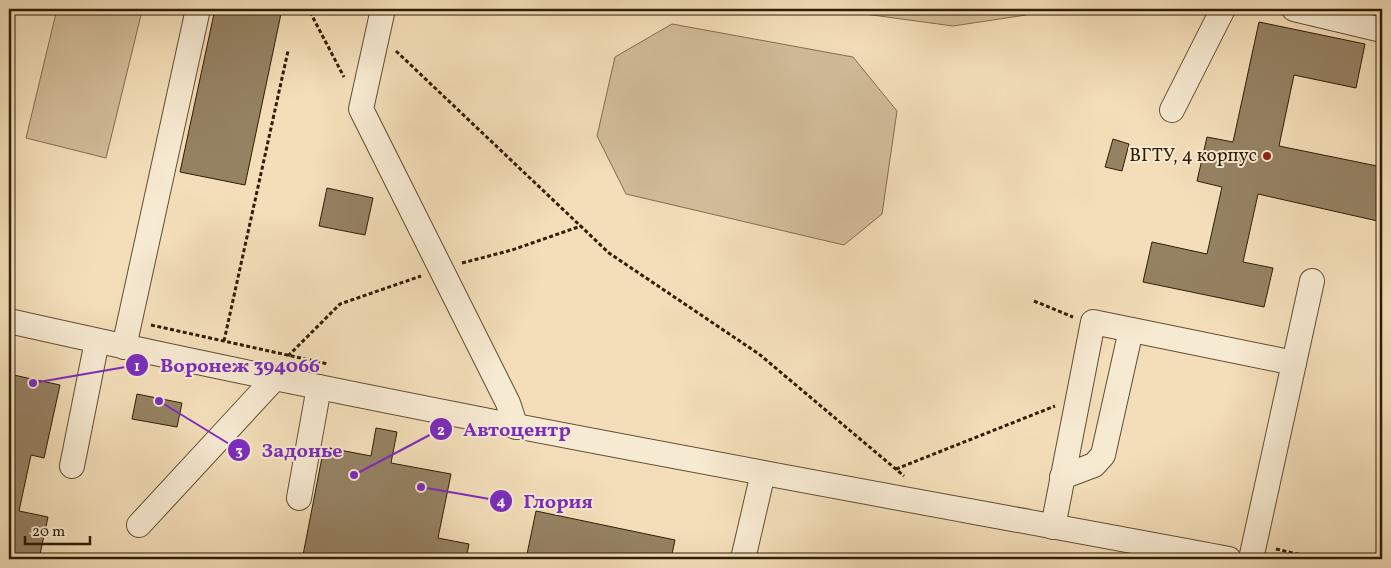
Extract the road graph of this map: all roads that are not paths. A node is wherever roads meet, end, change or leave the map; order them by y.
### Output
1 (198, 9) edge
2 (383, 9) edge
3 (1223, 9) edge
4 (1294, 9) edge
5 (1382, 30) edge
6 (1172, 110) dead end
7 (1312, 281) dead end
8 (9, 321) edge
9 (1131, 330) junction
10 (97, 341) junction
11 (124, 347) junction
12 (1294, 363) junction
13 (275, 378) junction
14 (319, 387) junction
15 (516, 427) junction
16 (72, 466) dead end
17 (764, 473) junction
18 (1062, 477) junction
19 (299, 498) dead end
20 (139, 525) dead end
21 (1053, 526) junction
22 (743, 559) edge
23 (1229, 559) edge
24 (1251, 559) edge

1 - 11 street
2 - 15 street
3 - 6 street
4 - 5 street
7 - 12 street
8 - 10 street
9 - 12 street
9 - 18 street
9 - 18 street
10 - 11 street
10 - 16 street
11 - 13 street
12 - 24 street
13 - 14 street
13 - 20 street
14 - 15 street
14 - 19 street
15 - 17 street
17 - 21 street
17 - 22 street
18 - 21 street
21 - 23 street

